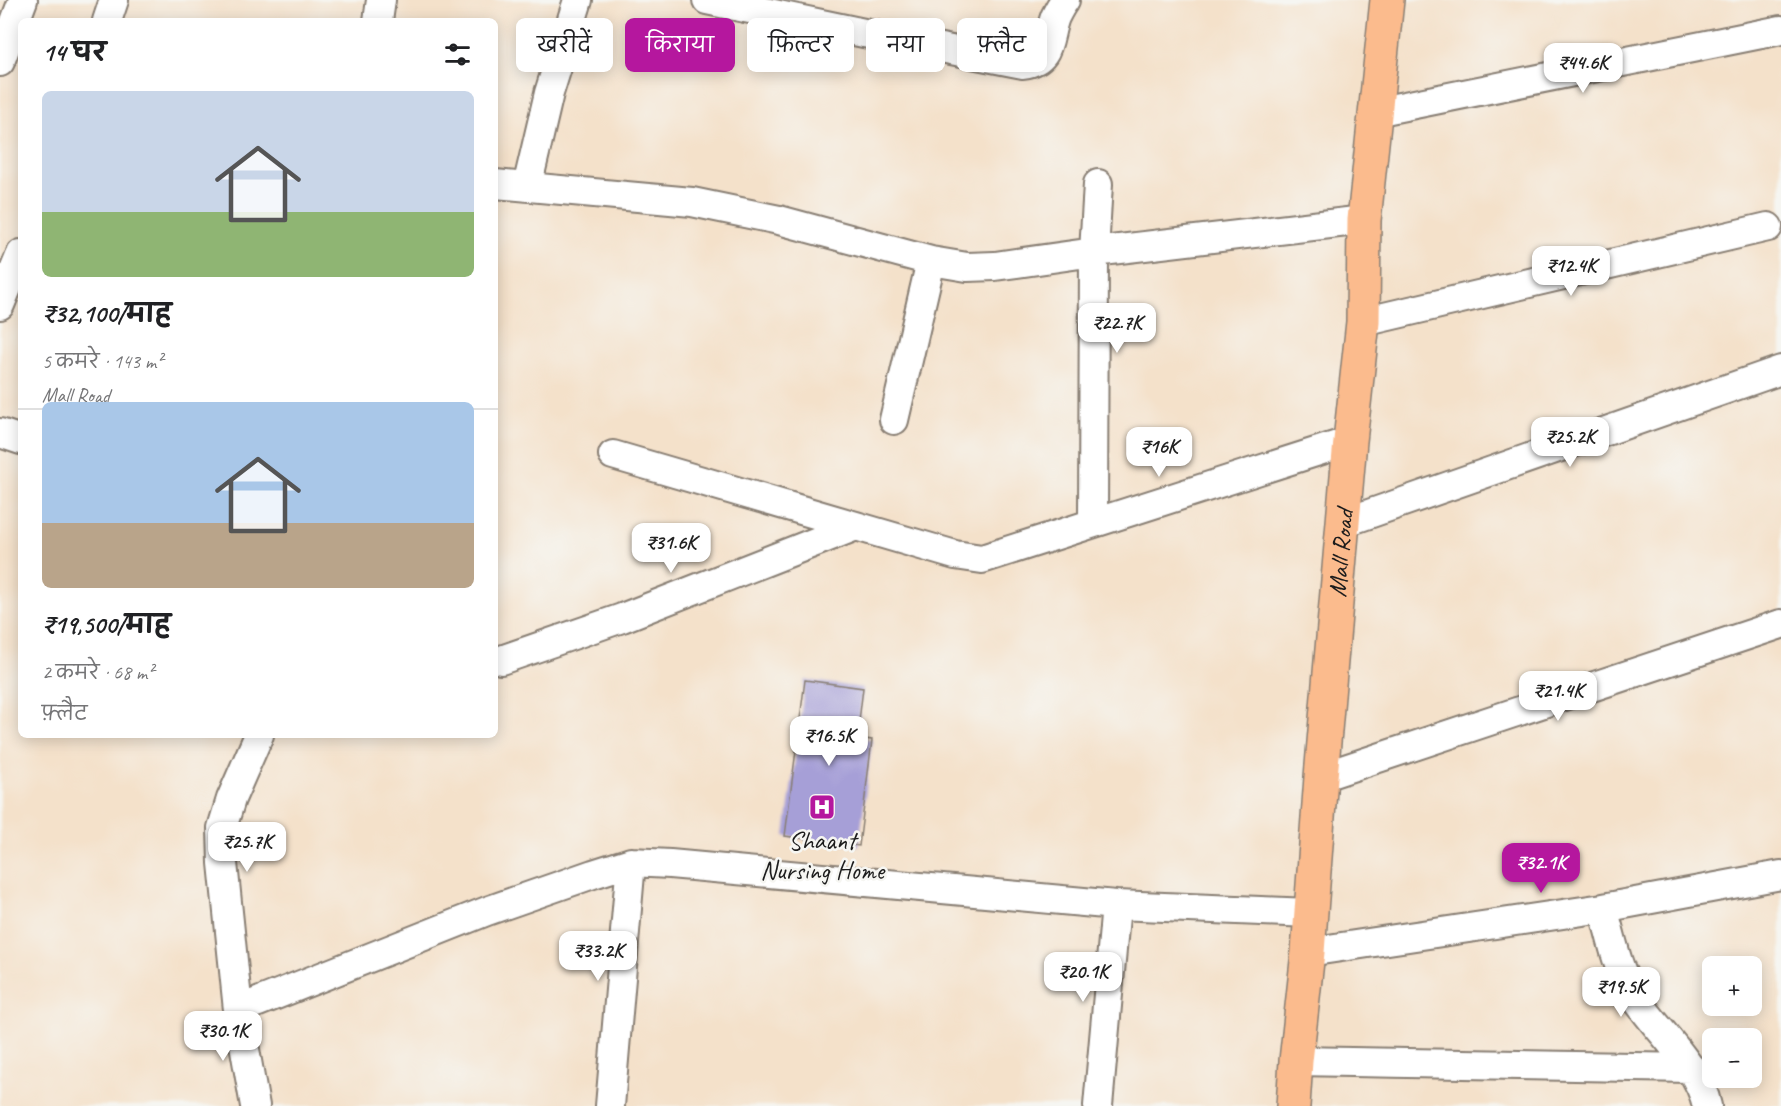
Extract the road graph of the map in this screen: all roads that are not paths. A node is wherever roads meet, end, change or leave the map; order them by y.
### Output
1 (23, 0) edge
2 (114, 0) edge
3 (381, 0) edge
4 (578, 0) edge
5 (707, 0) edge
6 (1065, 0) edge
7 (1387, 0) edge
8 (108, 18) edge
9 (378, 18) edge
10 (1781, 30) edge
11 (0, 62) edge
12 (1376, 112) junction
13 (498, 184) edge
14 (1098, 184) dead end
15 (527, 187) junction
16 (1364, 220) junction
17 (1768, 227) dead end
18 (1094, 252) junction
19 (18, 261) edge
20 (932, 261) junction
21 (0, 305) edge
22 (1363, 322) junction
23 (1781, 370) edge
24 (894, 420) dead end
25 (0, 433) edge
26 (18, 439) edge
27 (1350, 441) junction
28 (613, 455) dead end
29 (1343, 523) junction
30 (1093, 524) junction
31 (856, 526) junction
32 (1781, 624) edge
33 (501, 660) dead end
34 (258, 738) edge
35 (1321, 777) junction
36 (632, 862) junction
37 (1781, 875) edge
38 (1116, 904) junction
39 (1603, 908) junction
40 (1310, 913) junction
41 (1308, 952) junction
42 (238, 1010) junction
43 (1296, 1061) junction
44 (1690, 1068) junction
45 (255, 1106) edge
46 (610, 1106) edge
47 (1098, 1106) edge
48 (1293, 1106) edge
49 (1707, 1106) edge

1 - 11 street
2 - 8 street
3 - 9 street
4 - 15 street
5 - 6 street
7 - 12 main road, Mall Road
10 - 12 street
12 - 16 main road, Mall Road
13 - 15 street
14 - 18 street
15 - 20 street
16 - 18 street
16 - 22 main road, Mall Road
17 - 22 street
18 - 20 street
18 - 30 street
19 - 21 street
20 - 24 street
22 - 27 main road, Mall Road
23 - 29 street
25 - 26 street
27 - 29 main road, Mall Road
27 - 30 street
28 - 31 street
29 - 35 main road, Mall Road
30 - 31 street
31 - 33 street
32 - 35 street
34 - 42 street
35 - 40 main road, Mall Road
36 - 38 street
36 - 42 street
36 - 46 street
37 - 39 street
38 - 40 street
38 - 47 street
39 - 41 street
39 - 44 street
40 - 41 main road, Mall Road
41 - 43 main road, Mall Road
42 - 45 street
43 - 44 street
43 - 48 main road, Mall Road
44 - 49 street

